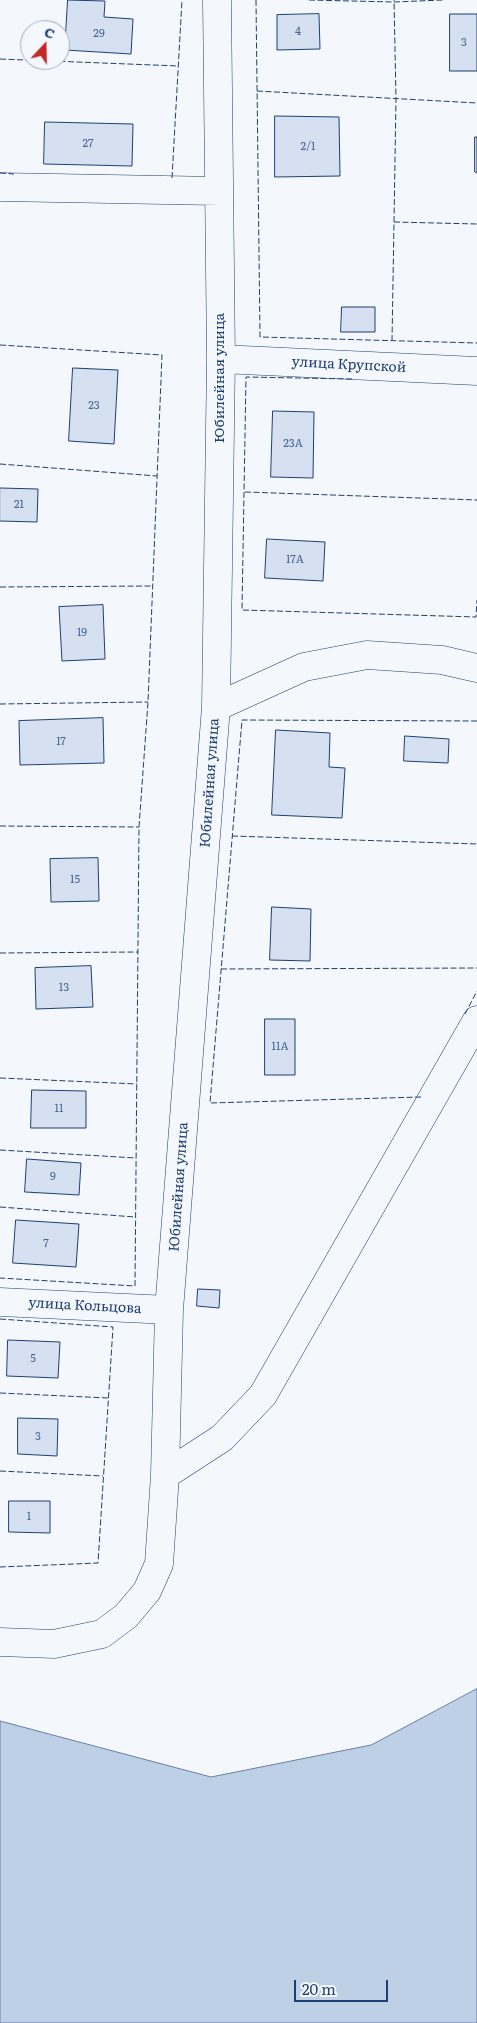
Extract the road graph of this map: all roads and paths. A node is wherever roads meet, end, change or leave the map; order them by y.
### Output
1 (217, 0) edge
2 (0, 187) edge
3 (219, 191) junction
4 (221, 359) junction
5 (477, 371) edge
6 (477, 668) edge
7 (216, 707) junction
8 (477, 1020) edge
9 (0, 1302) edge
10 (169, 1310) junction
11 (165, 1475) junction
12 (0, 1642) edge

1 - 3 street, Юбилейная улица
2 - 3 street
3 - 4 street, Юбилейная улица
4 - 5 street, улица Крупской
4 - 7 street, Юбилейная улица
6 - 7 street
7 - 10 street, Юбилейная улица
8 - 11 street
9 - 10 street, улица Кольцова
10 - 11 street, Юбилейная улица
11 - 12 street, Юбилейная улица

